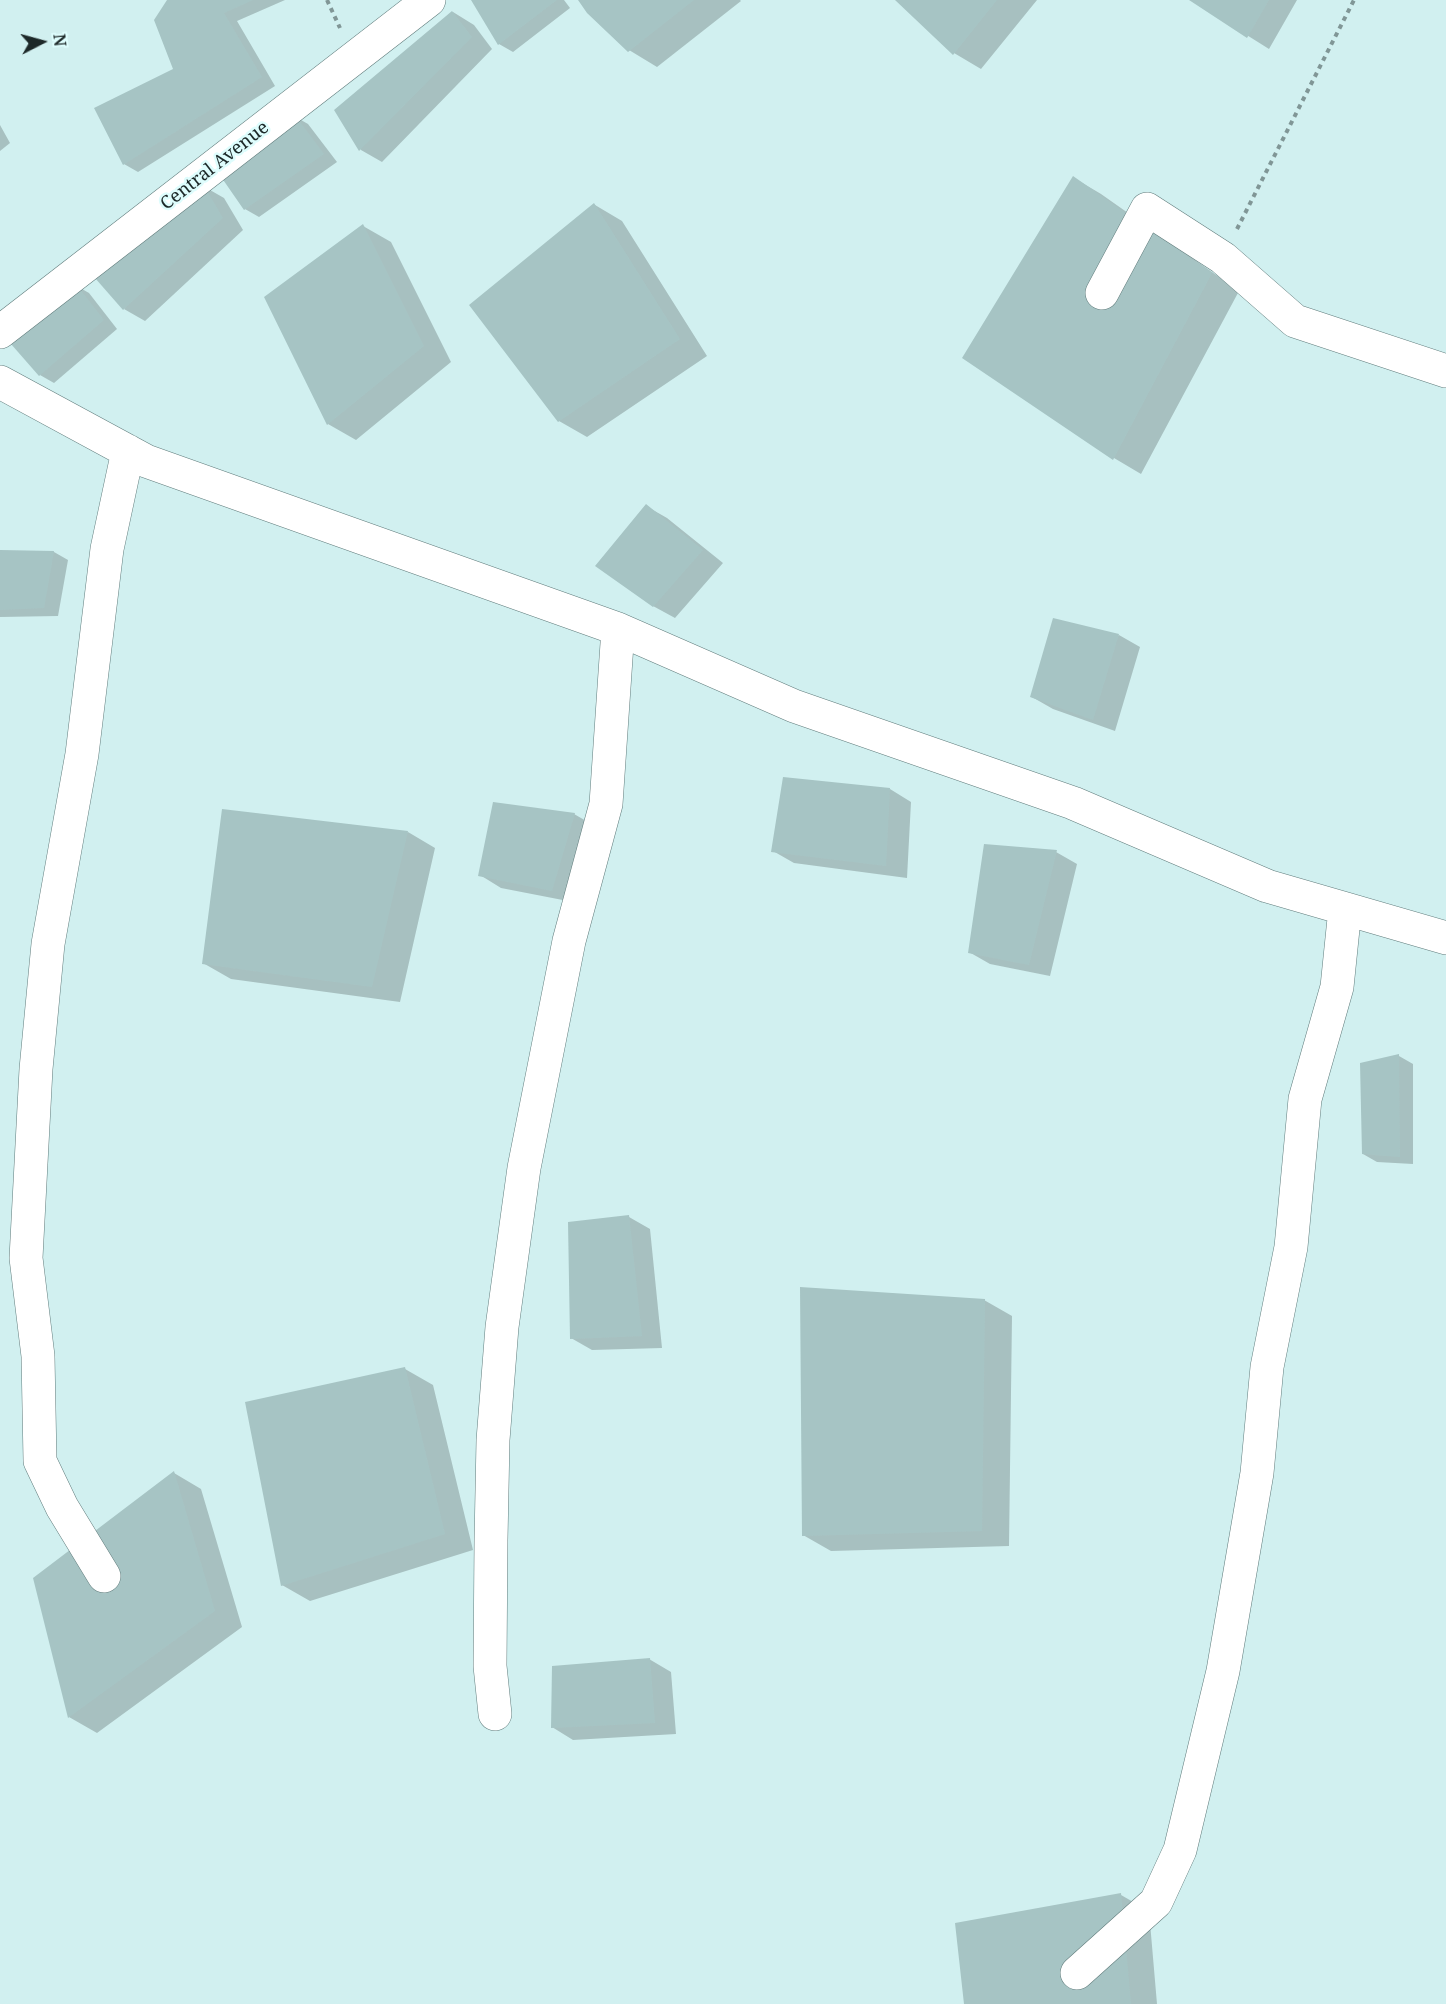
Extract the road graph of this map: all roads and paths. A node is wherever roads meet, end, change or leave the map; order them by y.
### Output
1 (429, 0) edge
2 (1354, 0) edge
3 (1223, 258) junction
4 (1102, 293) dead end
5 (0, 332) edge
6 (1446, 371) edge
7 (0, 382) edge
8 (128, 451) junction
9 (618, 629) junction
10 (1345, 909) junction
11 (1446, 938) edge
12 (104, 1576) dead end
13 (495, 1714) dead end
14 (1077, 1973) dead end

1 - 5 street, Central Avenue
2 - 3 path
3 - 4 street
3 - 6 street
7 - 8 street
8 - 9 street
8 - 12 street
9 - 10 street
9 - 13 street
10 - 11 street
10 - 14 street

